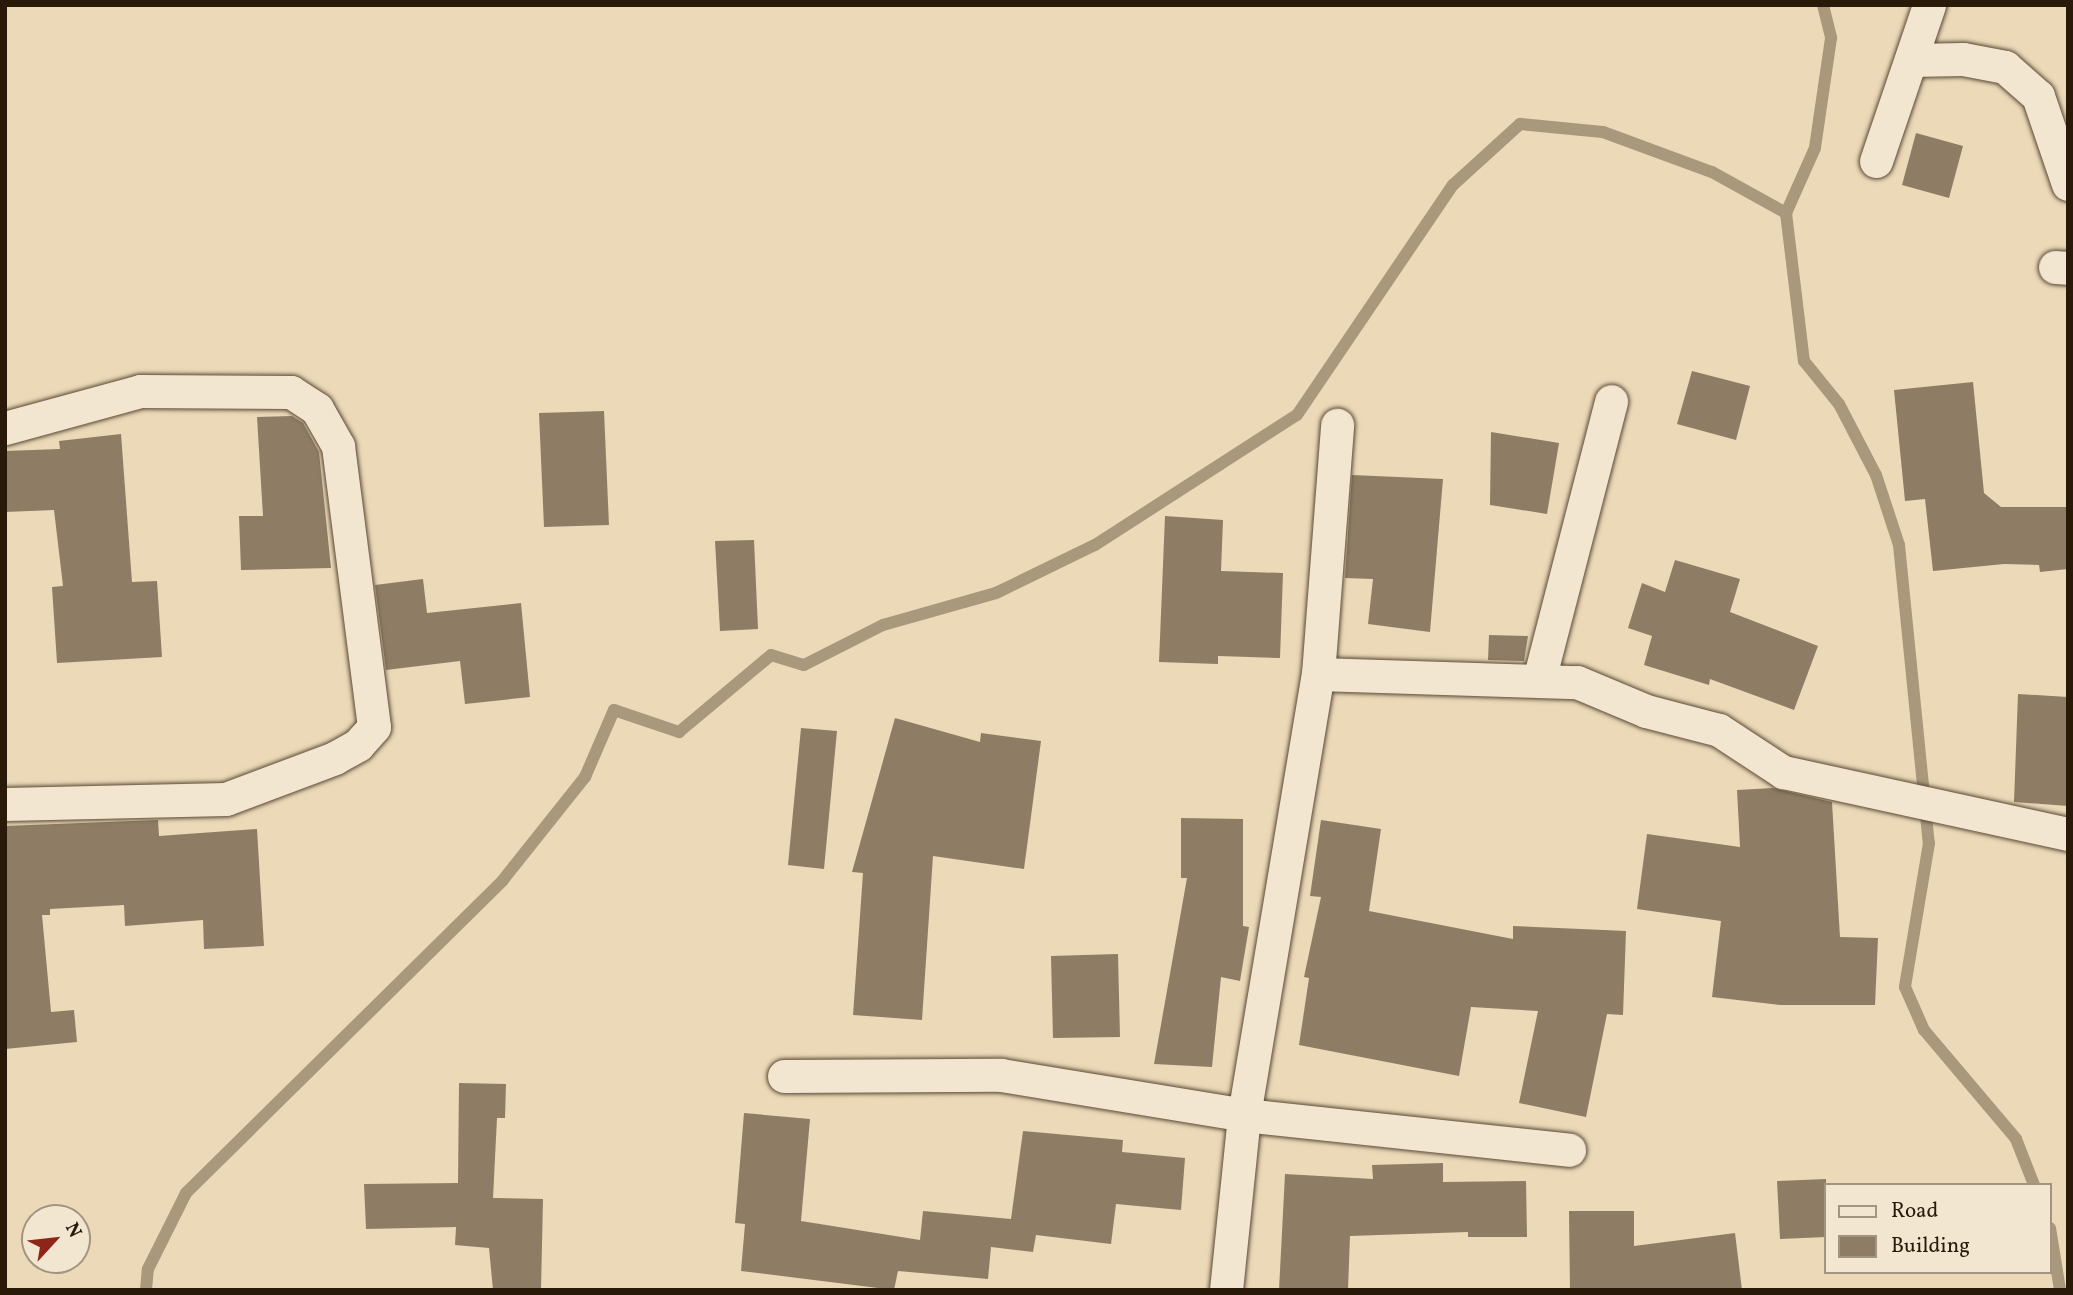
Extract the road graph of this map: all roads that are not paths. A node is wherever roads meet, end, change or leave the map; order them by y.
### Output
1 (1929, 5) edge
2 (1911, 60) junction
3 (1877, 161) dead end
4 (2068, 184) edge
5 (1611, 401) dead end
6 (1337, 425) dead end
7 (5, 428) edge
8 (1318, 674) junction
9 (1539, 680) junction
10 (5, 804) edge
11 (2068, 834) edge
12 (784, 1076) dead end
13 (1244, 1115) junction
14 (1569, 1150) dead end
15 (1226, 1290) edge

1 - 2 street
2 - 3 street
2 - 4 street
5 - 9 street
6 - 8 street
7 - 10 street
8 - 9 street
8 - 13 street
9 - 11 street
12 - 13 street
13 - 14 street
13 - 15 street

